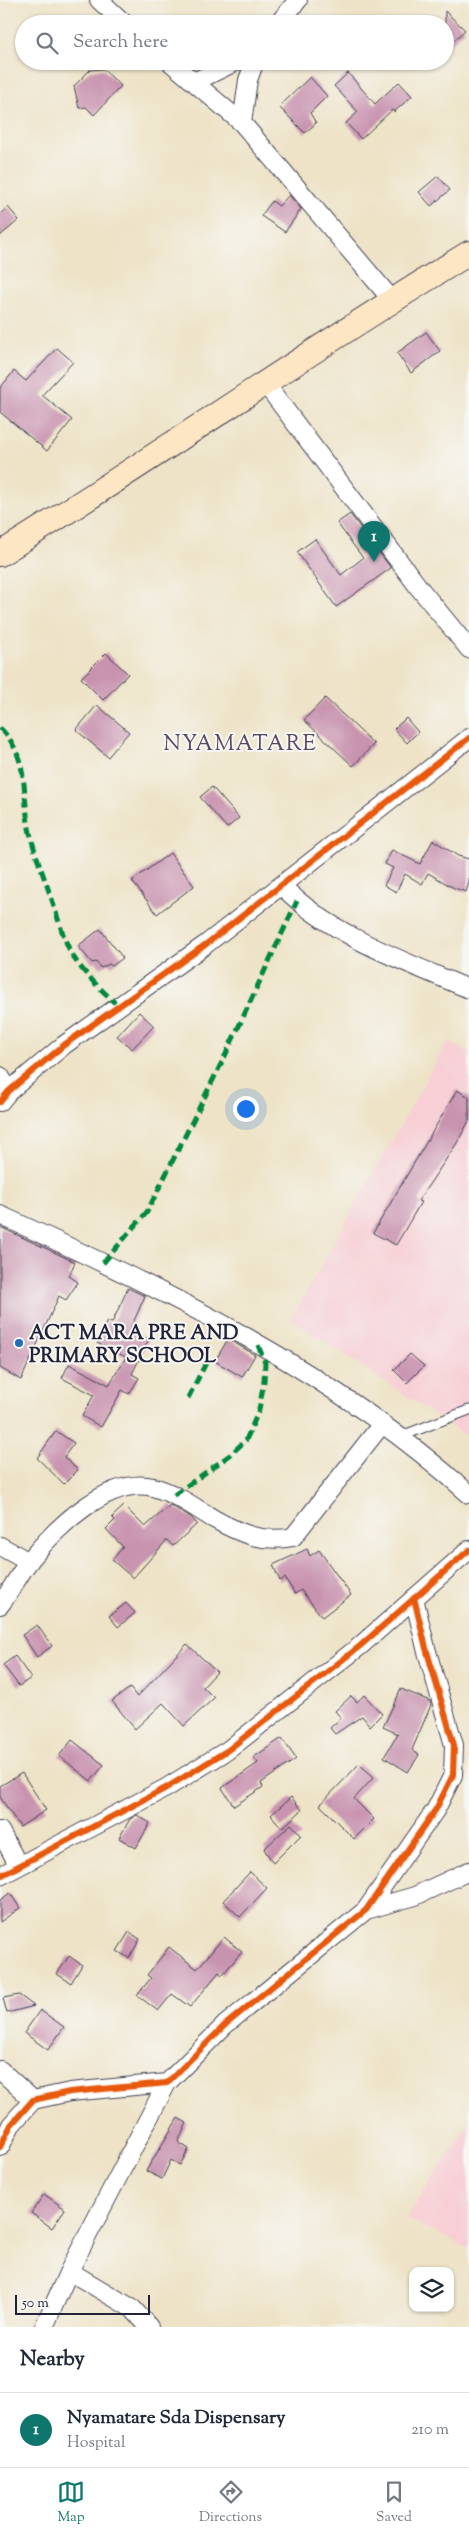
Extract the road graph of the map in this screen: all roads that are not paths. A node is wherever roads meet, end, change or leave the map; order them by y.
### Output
1 (99, 0) edge
2 (298, 0) edge
3 (115, 15) edge
4 (286, 15) edge
5 (180, 70) edge
6 (219, 70) edge
7 (252, 70) edge
8 (194, 82) junction
9 (242, 123) junction
10 (469, 253) edge
11 (392, 300) junction
12 (265, 383) junction
13 (0, 554) edge
14 (469, 649) edge
15 (469, 738) edge
16 (282, 886) junction
17 (469, 989) edge
18 (0, 1076) edge
19 (4, 1096) edge
20 (0, 1215) edge
21 (469, 1410) edge
22 (382, 1424) junction
23 (399, 1437) junction
24 (469, 1494) edge
25 (0, 1546) edge
26 (469, 1550) edge
27 (29, 1562) junction
28 (414, 1598) junction
29 (0, 1605) edge
30 (0, 1831) edge
31 (19, 1866) junction
32 (469, 1871) edge
33 (0, 1876) edge
34 (366, 1910) junction
35 (0, 2070) edge
36 (167, 2083) junction
37 (33, 2100) junction
38 (0, 2147) edge
39 (69, 2272) junction
40 (44, 2327) edge
41 (149, 2327) edge

1 - 3 street
2 - 4 street
5 - 8 street
6 - 8 street
7 - 9 street
8 - 9 street
9 - 11 street
10 - 11 main road
11 - 12 main road
12 - 13 main road
12 - 14 street
15 - 16 street
16 - 17 street
16 - 19 street
18 - 19 street
20 - 22 street
21 - 23 lane
22 - 23 street
22 - 27 street
23 - 24 street
25 - 27 street
26 - 28 street
27 - 29 street
28 - 31 street
28 - 34 street
30 - 31 street
31 - 33 street
32 - 34 street
34 - 36 street
35 - 37 street
36 - 37 street
36 - 39 street
37 - 38 street
39 - 40 street
39 - 41 street

